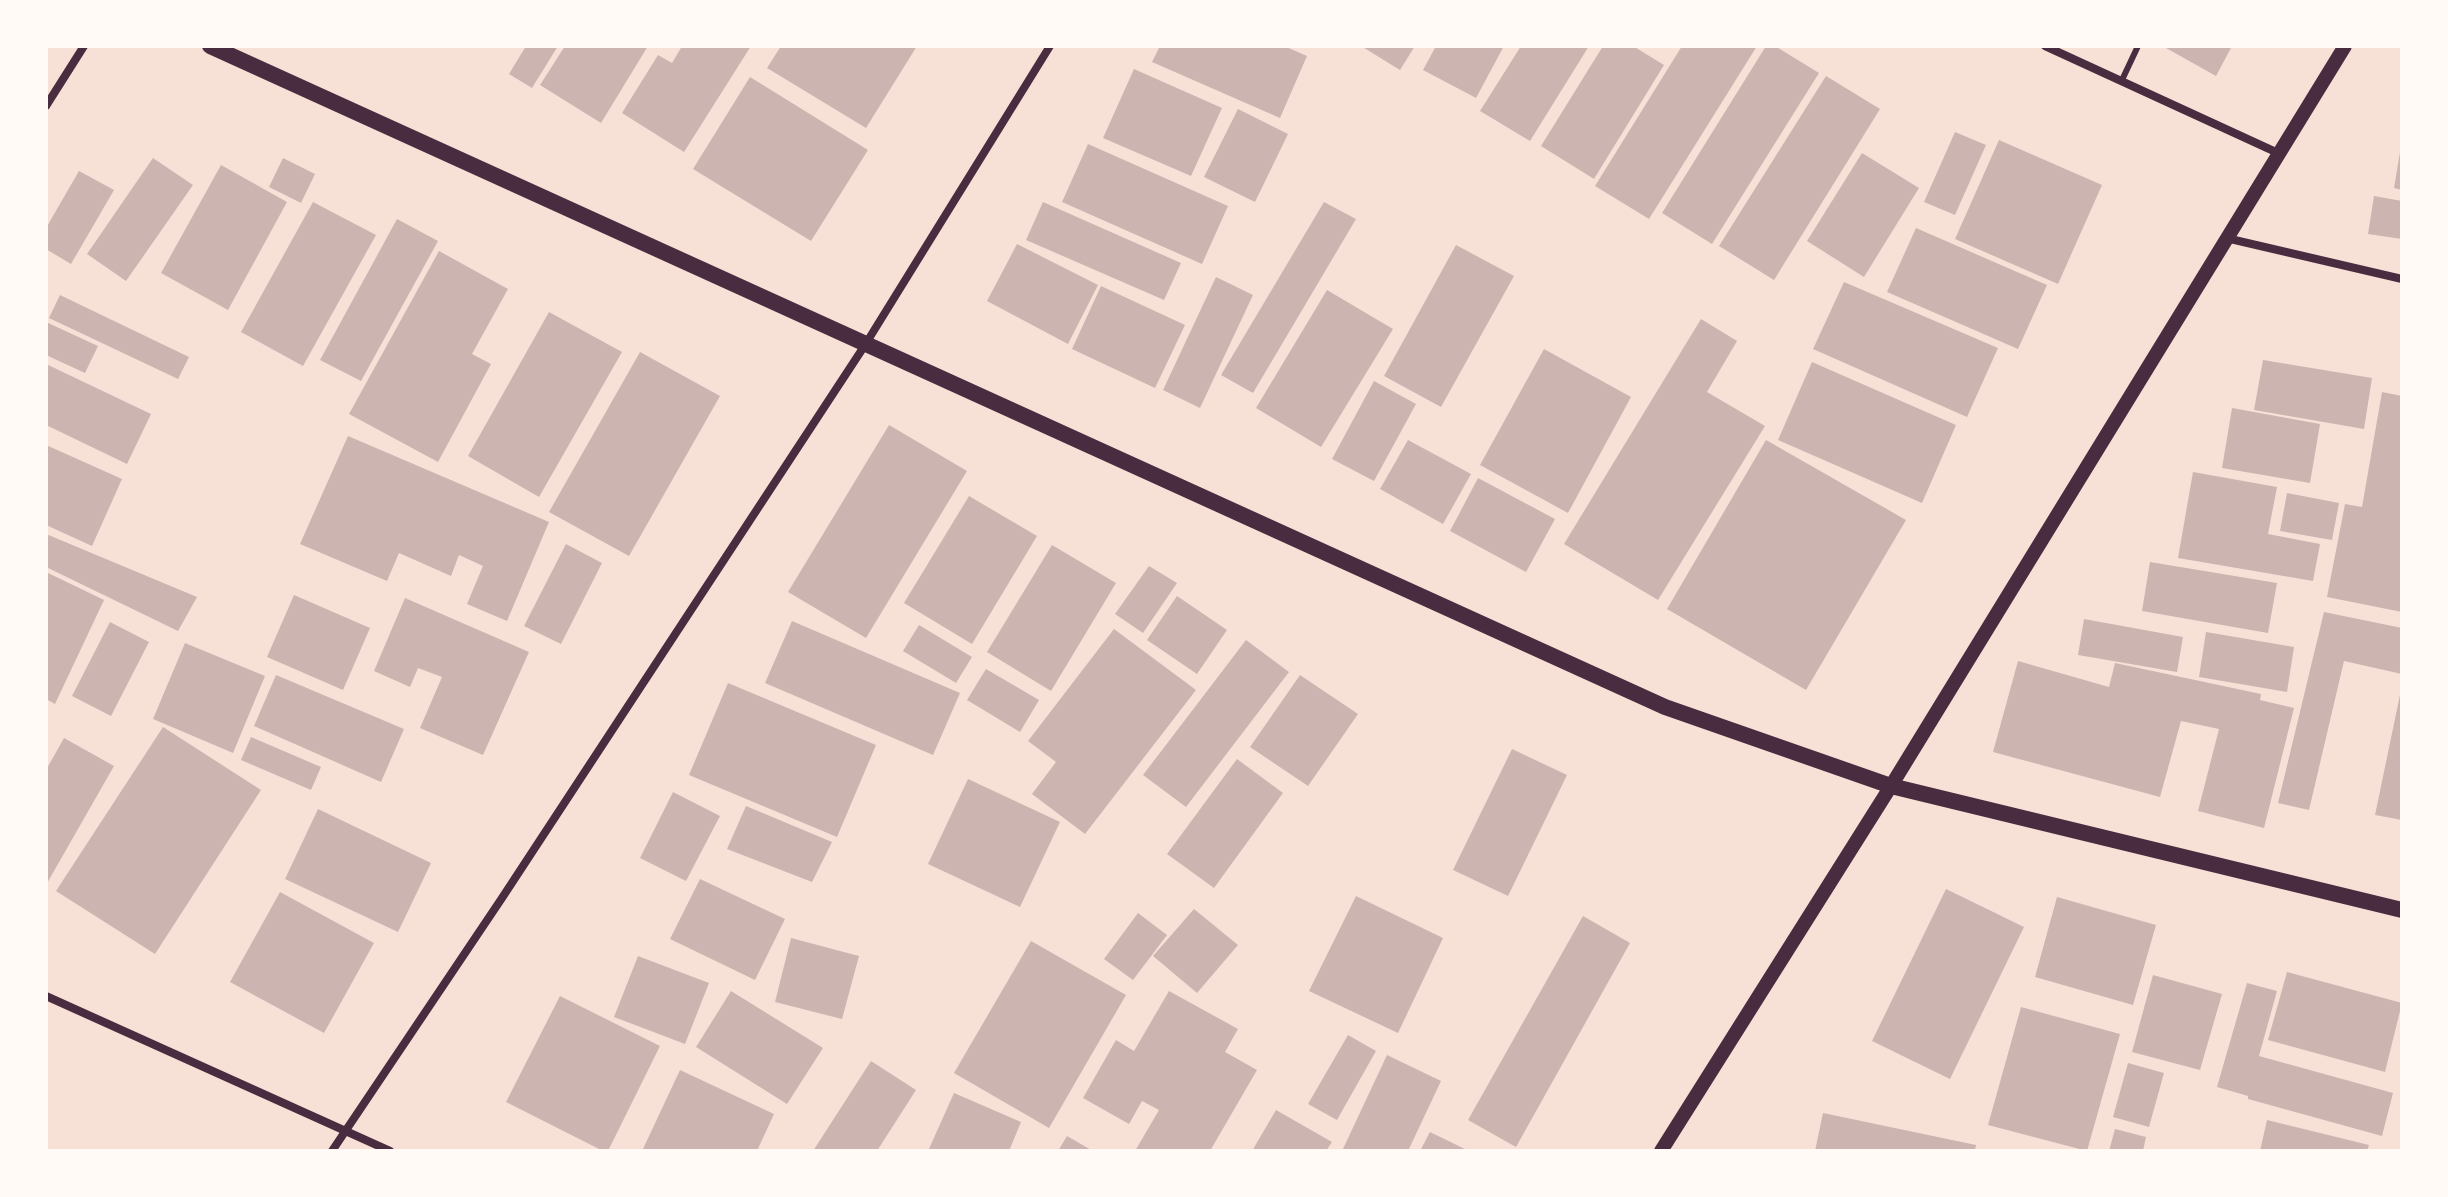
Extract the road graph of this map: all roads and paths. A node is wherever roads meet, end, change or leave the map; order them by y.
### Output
1 (84, 46) edge
2 (210, 46) edge
3 (1050, 46) edge
4 (2045, 46) edge
5 (2138, 46) edge
6 (2345, 46) edge
7 (2122, 80) junction
8 (46, 106) edge
9 (2278, 153) junction
10 (2225, 238) junction
11 (2402, 279) edge
12 (865, 345) junction
13 (1891, 786) junction
14 (2402, 910) edge
15 (46, 996) edge
16 (345, 1131) junction
17 (332, 1151) edge
18 (390, 1151) edge
19 (1661, 1151) edge

1 - 8 street
2 - 12 main road
3 - 12 street
4 - 7 street
5 - 7 lane
6 - 9 street
7 - 9 street
9 - 10 street
10 - 11 street
10 - 13 street
12 - 13 main road
12 - 16 street
13 - 14 main road
13 - 19 street
15 - 16 street
16 - 17 street
16 - 18 street

